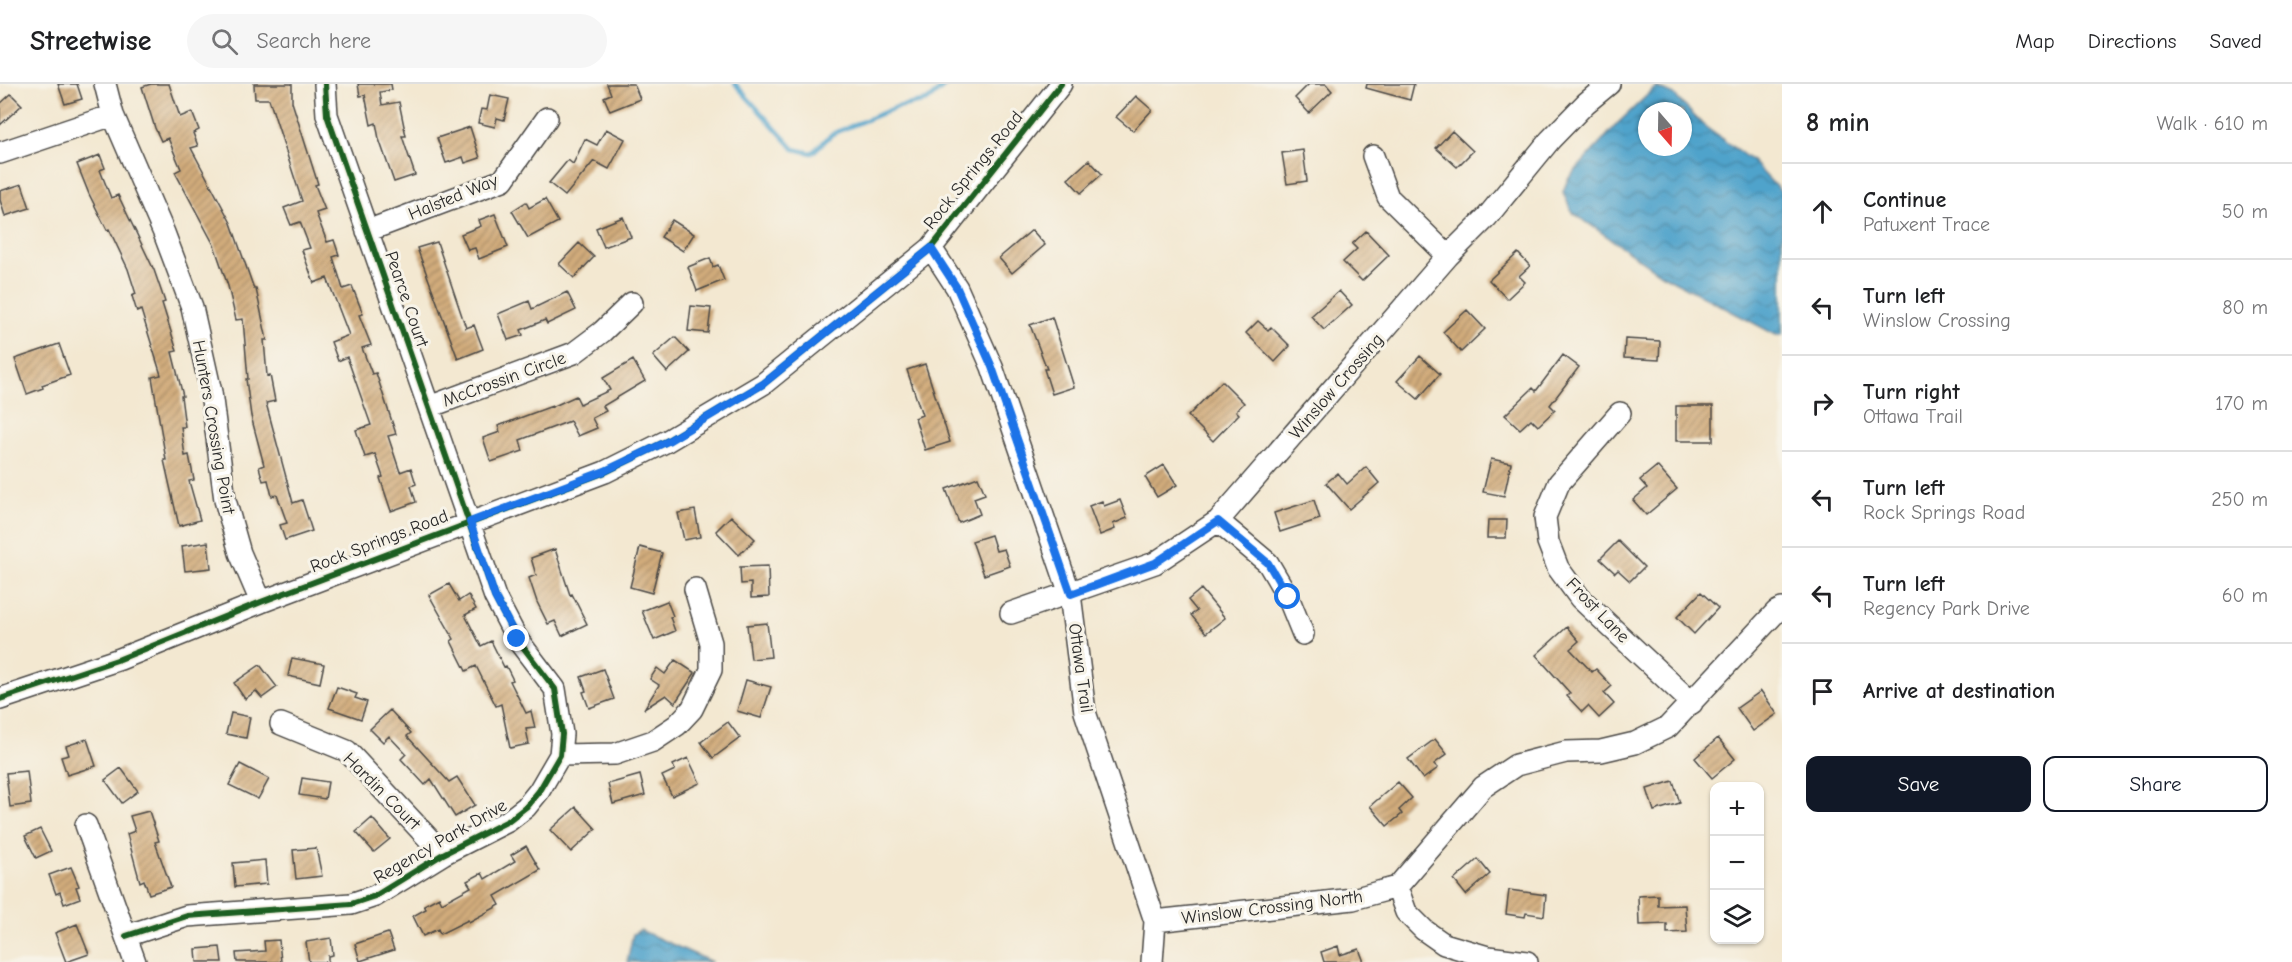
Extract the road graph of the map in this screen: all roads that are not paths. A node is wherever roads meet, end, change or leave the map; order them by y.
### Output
1 (105, 84) edge
2 (326, 84) edge
3 (1061, 84) edge
4 (1609, 84) edge
5 (113, 115) junction
6 (547, 118) dead end
7 (0, 153) edge
8 (1373, 156) dead end
9 (368, 231) junction
10 (931, 248) junction
11 (1448, 256) junction
12 (632, 303) dead end
13 (429, 407) junction
14 (1620, 413) dead end
15 (1218, 521) junction
16 (470, 522) junction
17 (695, 589) dead end
18 (1071, 594) junction
19 (261, 602) junction
20 (1782, 609) edge
21 (1011, 613) dead end
22 (1303, 634) dead end
23 (0, 699) edge
24 (1692, 703) junction
25 (281, 724) dead end
26 (560, 755) junction
27 (86, 825) dead end
28 (444, 854) junction
29 (1397, 888) junction
30 (1155, 921) junction
31 (126, 936) junction
32 (135, 962) edge
33 (1152, 962) edge
34 (1527, 962) edge

1 - 5 street, Hunters Crossing Point
2 - 9 street, Pearce Court
3 - 10 street, Rock Springs Road
4 - 11 street, Winslow Crossing
5 - 7 street
5 - 19 street, Hunters Crossing Point
6 - 9 street, Halsted Way
8 - 11 street
9 - 13 street, Pearce Court
10 - 16 street, Rock Springs Road
10 - 18 street, Ottawa Trail
11 - 15 street, Winslow Crossing
12 - 13 street, McCrossin Circle
13 - 16 street, Pearce Court
14 - 24 street, Frost Lane
15 - 18 street, Winslow Crossing
15 - 22 street
16 - 19 street, Rock Springs Road
16 - 26 street, Regency Park Drive
17 - 26 street
18 - 21 street, Winslow Crossing
18 - 30 street, Ottawa Trail
19 - 23 street, Rock Springs Road
20 - 24 street
24 - 29 street
25 - 28 street, Hardin Court
26 - 28 street, Regency Park Drive
27 - 31 street
28 - 31 street, Regency Park Drive
29 - 30 street, Winslow Crossing North
29 - 34 street
30 - 33 street, Ottawa Trail
31 - 32 street

